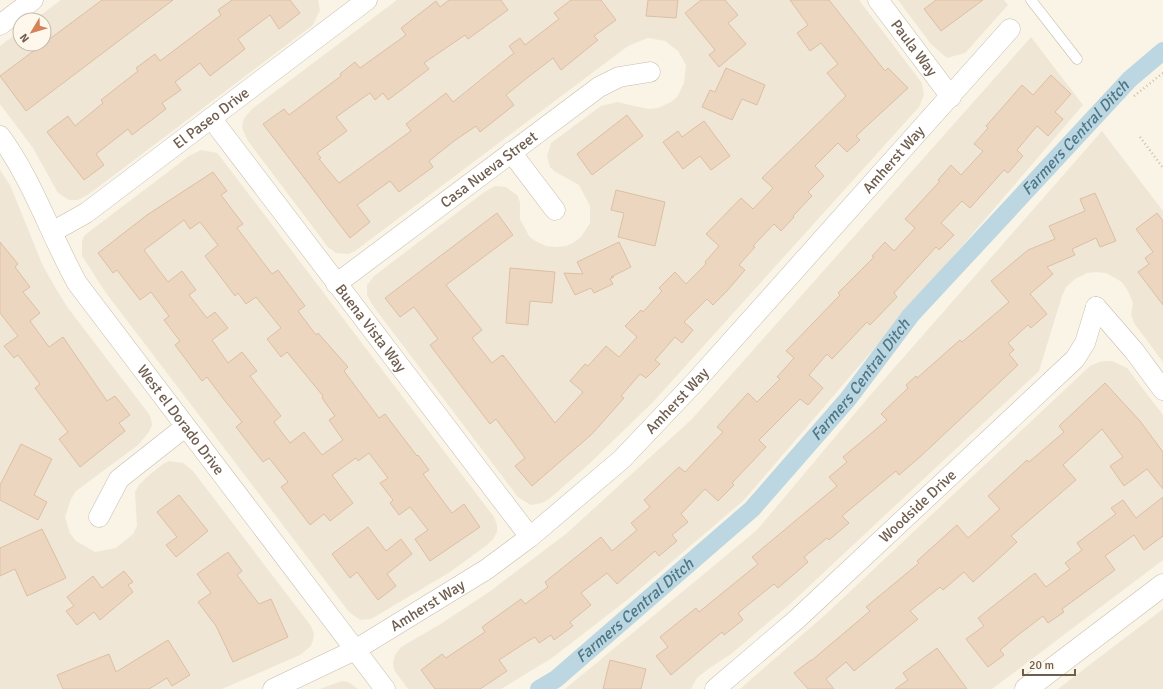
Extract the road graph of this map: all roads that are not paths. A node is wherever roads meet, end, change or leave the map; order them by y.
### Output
1 (33, 0) edge
2 (367, 0) edge
3 (878, 0) edge
4 (1031, 0) edge
5 (344, 7) edge
6 (0, 25) edge
7 (1010, 29) dead end
8 (1077, 59) dead end
9 (650, 72) dead end
10 (951, 97) junction
11 (211, 118) junction
12 (0, 136) edge
13 (511, 152) junction
14 (555, 210) dead end
15 (52, 232) junction
16 (336, 284) junction
17 (1163, 390) edge
18 (185, 427) junction
19 (99, 517) dead end
20 (530, 537) junction
21 (1163, 585) edge
22 (355, 650) junction
23 (273, 689) edge
24 (385, 689) edge
25 (715, 689) edge
26 (1026, 689) edge

1 - 6 street
2 - 5 street, El Paseo Drive
3 - 10 street, Paula Way
4 - 8 lane
5 - 11 street, El Paseo Drive
7 - 10 street, Amherst Way
9 - 13 street, Casa Nueva Street
10 - 20 street, Amherst Way
11 - 15 street, El Paseo Drive
11 - 16 street, Buena Vista Way
12 - 15 street, West el Dorado Drive
13 - 14 street
13 - 16 street, Casa Nueva Street
15 - 18 street, West el Dorado Drive
16 - 20 street, Buena Vista Way
17 - 25 street, Woodside Drive
18 - 19 street
18 - 22 street, West el Dorado Drive
20 - 22 street, Amherst Way
21 - 26 street
22 - 23 street, Amherst Way
22 - 24 street, West el Dorado Drive

